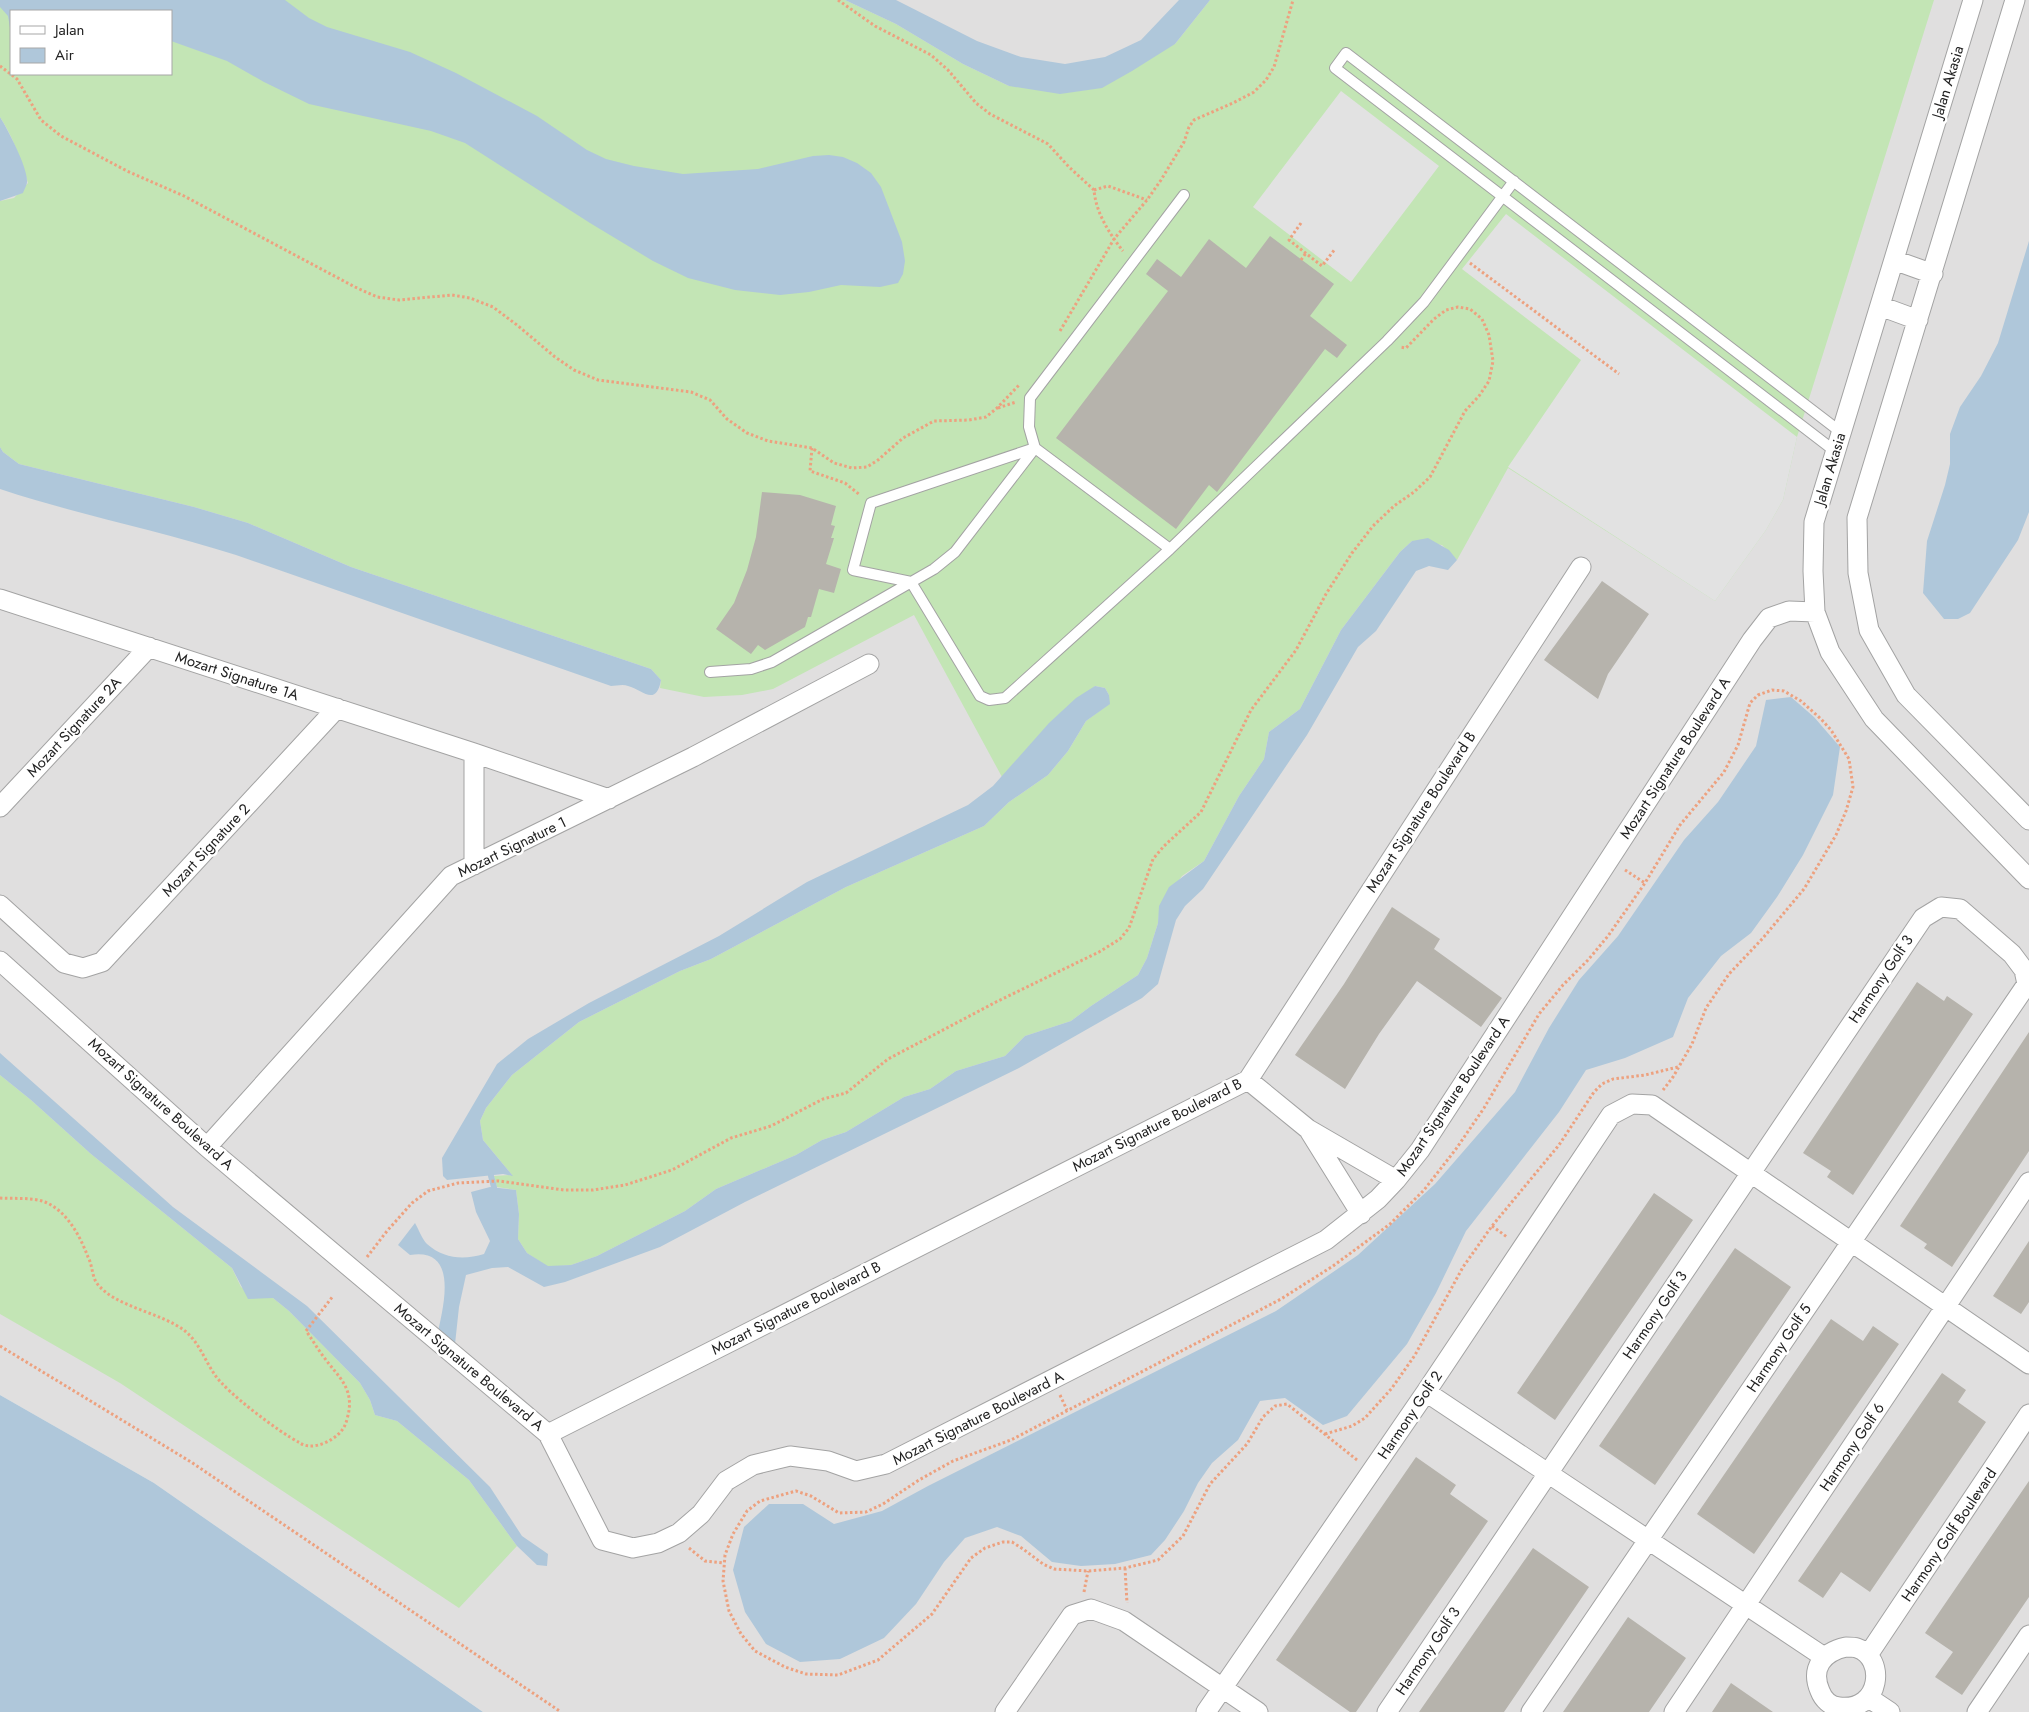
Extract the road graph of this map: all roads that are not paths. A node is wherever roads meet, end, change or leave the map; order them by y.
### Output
1 (1973, 0) edge
2 (2015, 0) edge
3 (1514, 181) junction
4 (1184, 195) dead end
5 (1503, 197) junction
6 (1894, 260) junction
7 (1933, 274) junction
8 (1880, 306) junction
9 (1918, 320) junction
10 (1842, 432) junction
11 (1035, 448) junction
12 (1836, 452) junction
13 (1170, 549) junction
14 (1581, 567) dead end
15 (911, 582) junction
16 (0, 599) edge
17 (1815, 612) junction
18 (149, 647) junction
19 (869, 664) dead end
20 (710, 672) dead end
21 (337, 708) junction
22 (474, 753) junction
23 (609, 799) junction
24 (0, 807) edge
25 (2029, 820) edge
26 (474, 865) junction
27 (2029, 879) edge
28 (0, 905) edge
29 (0, 961) edge
30 (2027, 984) joint
31 (1248, 1080) junction
32 (1308, 1129) junction
33 (207, 1147) junction
34 (1750, 1173) junction
35 (1396, 1180) junction
36 (2029, 1182) edge
37 (1361, 1214) junction
38 (1852, 1242) junction
39 (1946, 1307) junction
40 (2029, 1364) edge
41 (1426, 1392) junction
42 (2029, 1414) edge
43 (548, 1434) junction
44 (1548, 1474) junction
45 (1648, 1540) junction
46 (1746, 1605) junction
47 (2029, 1635) edge
48 (1868, 1655) junction
49 (1824, 1657) junction
50 (1222, 1688) junction
51 (1869, 1698) junction
52 (1833, 1709) edge
53 (1005, 1712) edge
54 (1206, 1712) edge
55 (1258, 1712) edge
56 (1387, 1712) edge
57 (1531, 1712) edge
58 (1674, 1712) edge
59 (1890, 1712) edge
60 (1977, 1712) edge

1 - 6 street, Jalan Akasia
2 - 7 street
3 - 5 lane
3 - 5 lane
3 - 10 lane
4 - 11 lane
5 - 12 lane
5 - 13 lane
6 - 7 street
6 - 8 street, Jalan Akasia
7 - 9 street
8 - 9 street
8 - 10 street, Jalan Akasia
9 - 25 street
10 - 12 street, Jalan Akasia
11 - 13 lane
11 - 15 lane
11 - 15 lane
12 - 17 street, Jalan Akasia
13 - 15 lane
14 - 31 street, Mozart Signature Boulevard B
15 - 20 lane
16 - 18 street, Mozart Signature 1A
17 - 27 street, Jalan Akasia
17 - 35 street, Mozart Signature Boulevard A
18 - 21 street, Mozart Signature 1A
18 - 24 street, Mozart Signature 2A
19 - 23 street, Mozart Signature 1
21 - 22 street, Mozart Signature 1A
21 - 28 street, Mozart Signature 2
22 - 23 street, Mozart Signature 1A
22 - 26 street
23 - 26 street, Mozart Signature 1
26 - 33 street, Mozart Signature 1
29 - 33 street, Mozart Signature Boulevard A
30 - 34 street, Harmony Golf 3
30 - 38 street, Harmony Golf 5
31 - 32 street
31 - 43 street, Mozart Signature Boulevard B
32 - 35 street
32 - 37 street
33 - 43 street, Mozart Signature Boulevard A
34 - 38 street
34 - 41 street, Harmony Golf 2
34 - 44 street, Harmony Golf 3
35 - 37 street, Mozart Signature Boulevard A
36 - 39 street, Harmony Golf 6
37 - 43 street, Mozart Signature Boulevard A
38 - 39 street
38 - 45 street, Harmony Golf 5
39 - 40 street
39 - 46 street, Harmony Golf 6
41 - 44 street
41 - 50 street, Harmony Golf 2
42 - 48 street, Harmony Golf Boulevard
44 - 45 street
44 - 56 street, Harmony Golf 3
45 - 46 street
45 - 57 street, Harmony Golf 5
46 - 49 street
46 - 58 street, Harmony Golf 6
47 - 60 street
48 - 49 street
48 - 51 street
49 - 52 street
50 - 53 street
50 - 54 street, Harmony Golf 2
50 - 55 street
51 - 52 street
51 - 59 street

